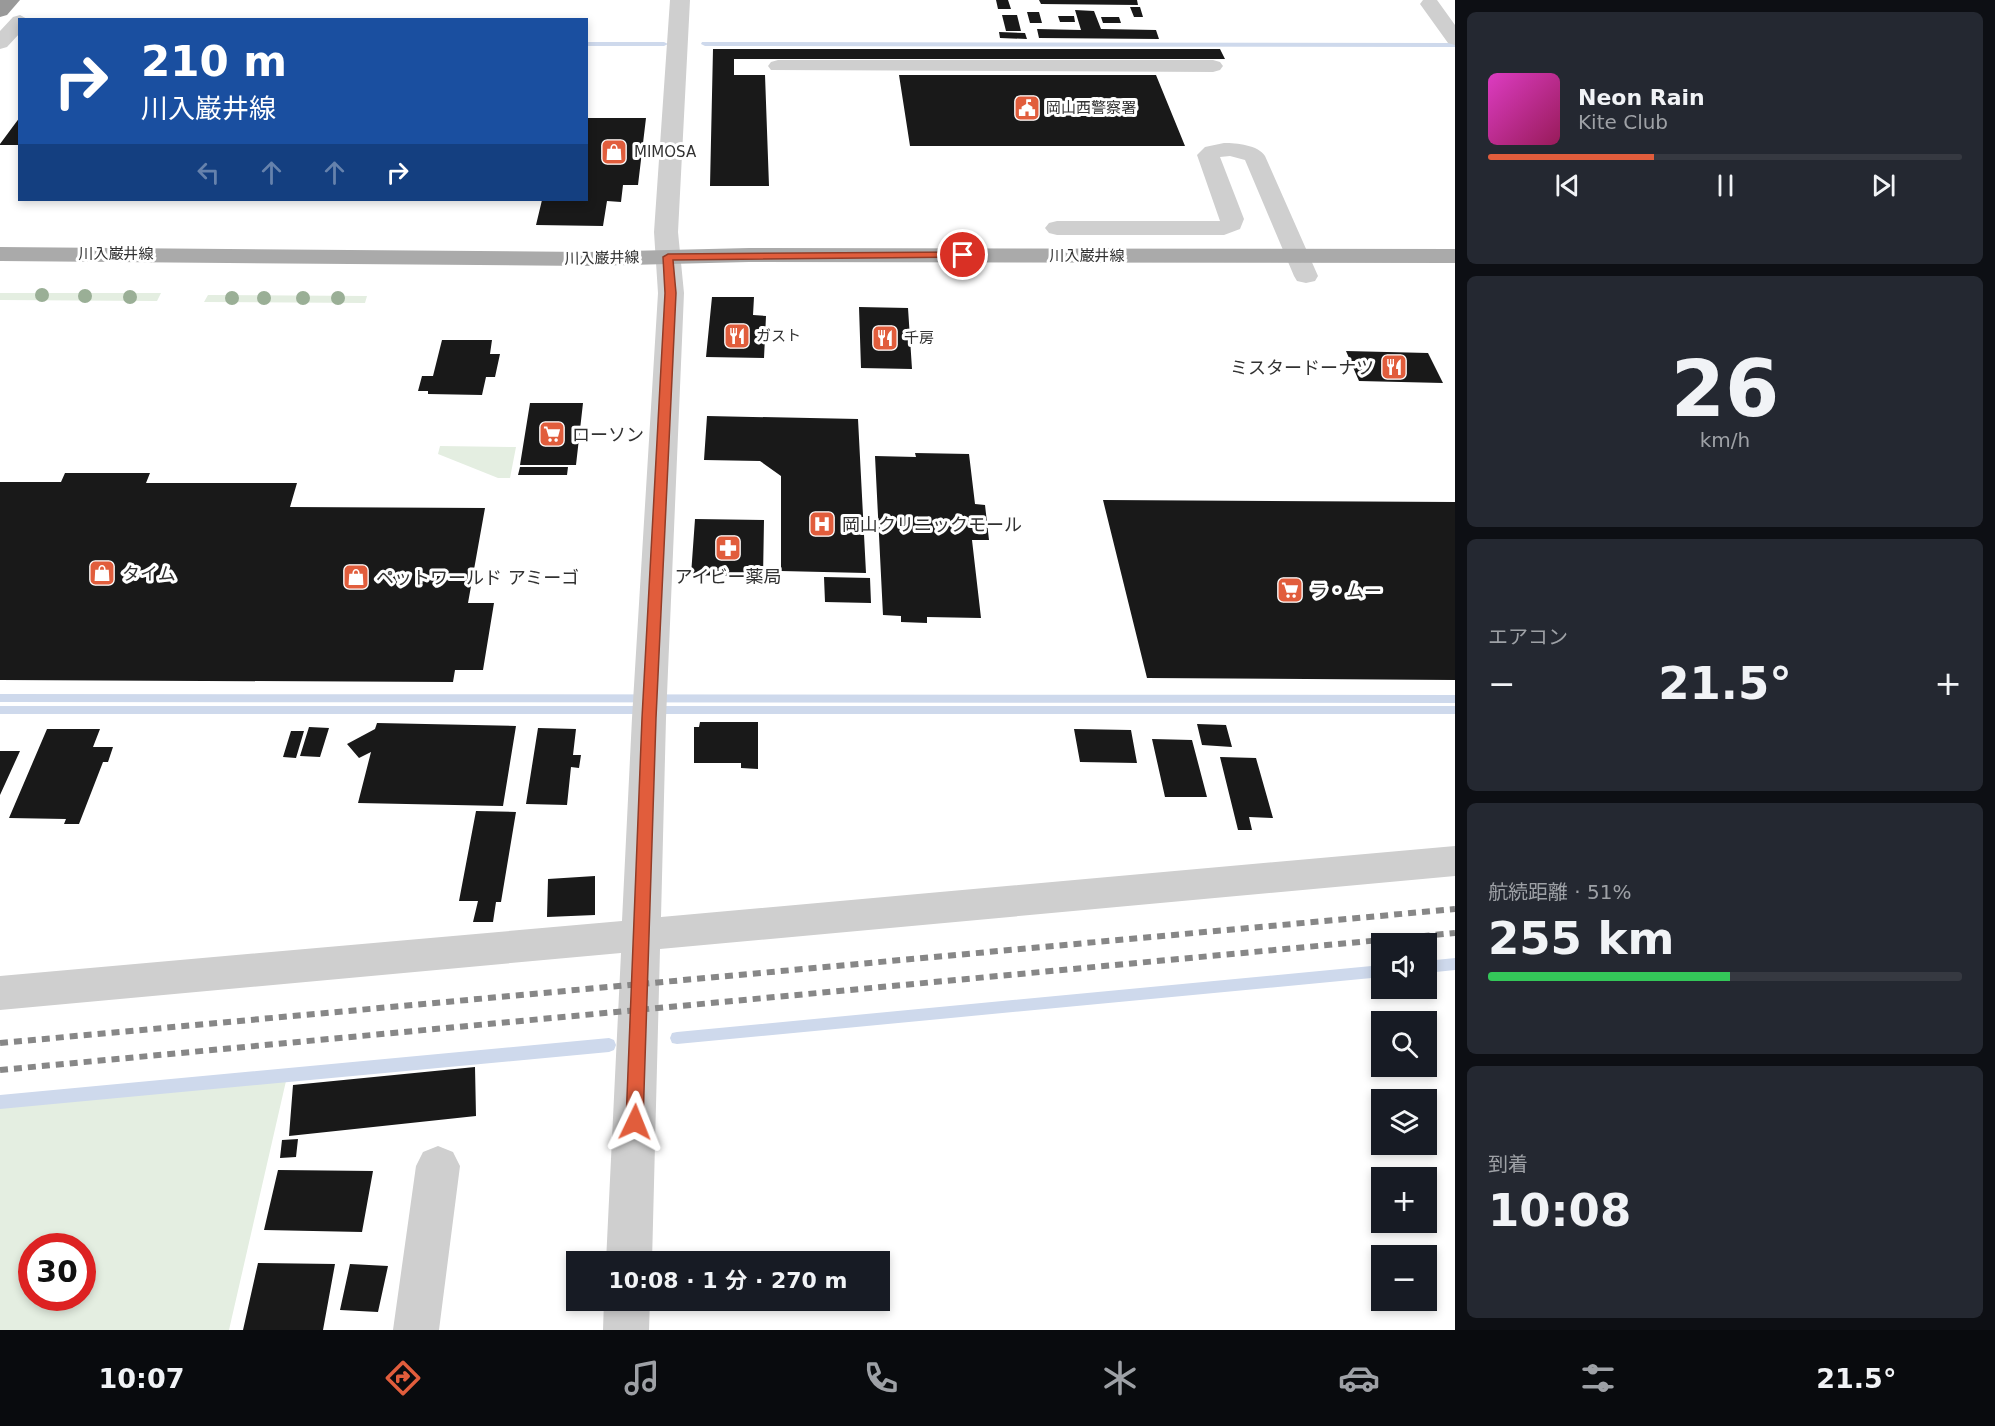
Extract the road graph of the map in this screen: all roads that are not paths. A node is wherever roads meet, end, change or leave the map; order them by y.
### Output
1 (10, 0) edge
2 (680, 0) edge
3 (1430, 4) dead end
4 (0, 11) edge
5 (18, 23) edge
6 (1455, 39) edge
7 (0, 43) edge
8 (778, 66) dead end
9 (1213, 66) dead end
10 (1057, 228) dead end
11 (0, 254) edge
12 (1455, 256) edge
13 (669, 266) junction
14 (1302, 266) junction
15 (0, 273) edge
16 (1455, 276) edge
17 (1455, 861) edge
18 (642, 935) junction
19 (0, 993) edge
20 (438, 1166) dead end
21 (629, 1251) edge
22 (627, 1311) edge
23 (416, 1330) edge
24 (626, 1330) edge

1 - 4 highway
2 - 13 street
3 - 6 street
5 - 7 street
8 - 9 street
10 - 14 street
11 - 13 main road, 川入巌井線
12 - 14 main road, 川入巌井線
13 - 14 main road, 川入巌井線
13 - 15 main road, 川入巌井線
13 - 18 street
14 - 16 main road, 川入巌井線
17 - 18 street
18 - 19 street
18 - 21 street
20 - 23 street
22 - 24 street

